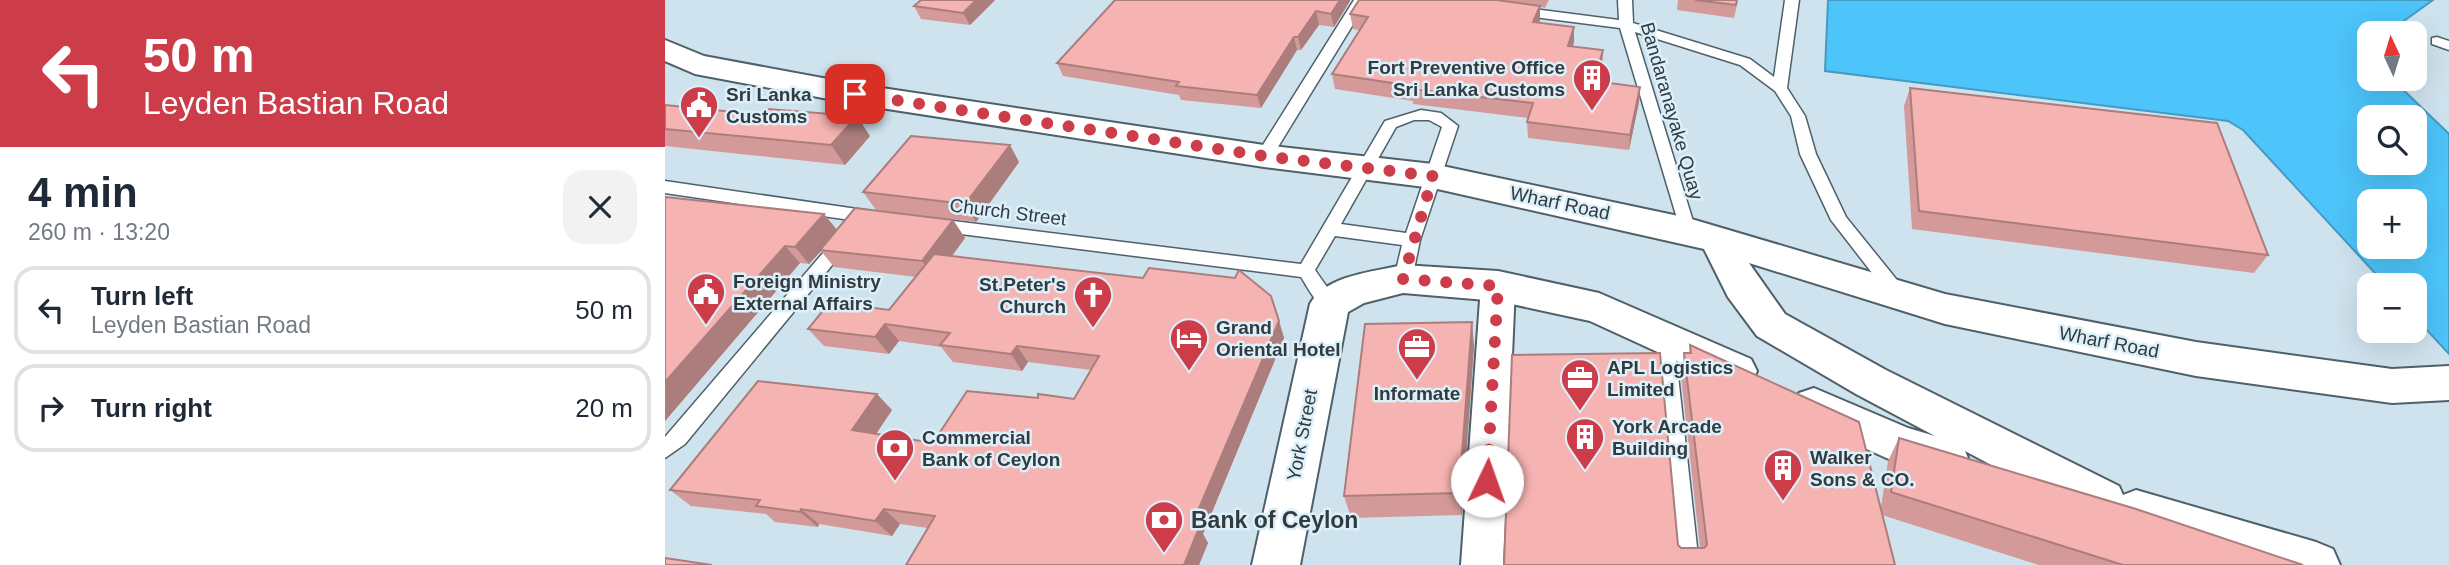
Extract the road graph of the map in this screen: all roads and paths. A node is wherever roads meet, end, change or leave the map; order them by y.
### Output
1 (1361, 0) edge
2 (1625, 0) edge
3 (1791, 0) edge
4 (1510, 10) edge
5 (1626, 25) junction
6 (665, 49) edge
7 (1780, 88) junction
8 (1264, 156) junction
9 (1363, 169) junction
10 (1433, 176) junction
11 (665, 188) edge
12 (864, 216) junction
13 (892, 220) edge
14 (919, 223) edge
15 (1330, 229) junction
16 (1703, 236) junction
17 (1407, 259) junction
18 (1498, 286) junction
19 (1318, 288) junction
20 (1900, 295) junction
21 (1665, 339) junction
22 (2449, 383) edge
23 (665, 449) edge
24 (2103, 501) junction
25 (1276, 565) edge
26 (1482, 565) edge
27 (1688, 565) edge
28 (2316, 565) edge

1 - 8 lane
2 - 5 lane, Bandaranayake Quay
3 - 7 lane
4 - 5 lane
5 - 7 lane
5 - 16 lane, Bandaranayake Quay
6 - 8 main road, Wharf Road
7 - 20 lane
8 - 9 main road, Wharf Road
9 - 10 main road, Wharf Road
9 - 10 lane
9 - 15 lane
10 - 16 main road, Wharf Road
10 - 17 lane
11 - 12 lane
12 - 13 lane
12 - 23 lane
14 - 19 lane, Church Street
15 - 17 lane
15 - 19 lane
16 - 20 main road, Wharf Road
16 - 24 main road
17 - 18 main road
17 - 19 main road
18 - 21 main road
18 - 26 street
19 - 25 main road, York Street
20 - 22 main road, Wharf Road
21 - 24 main road
21 - 27 lane
24 - 28 main road

